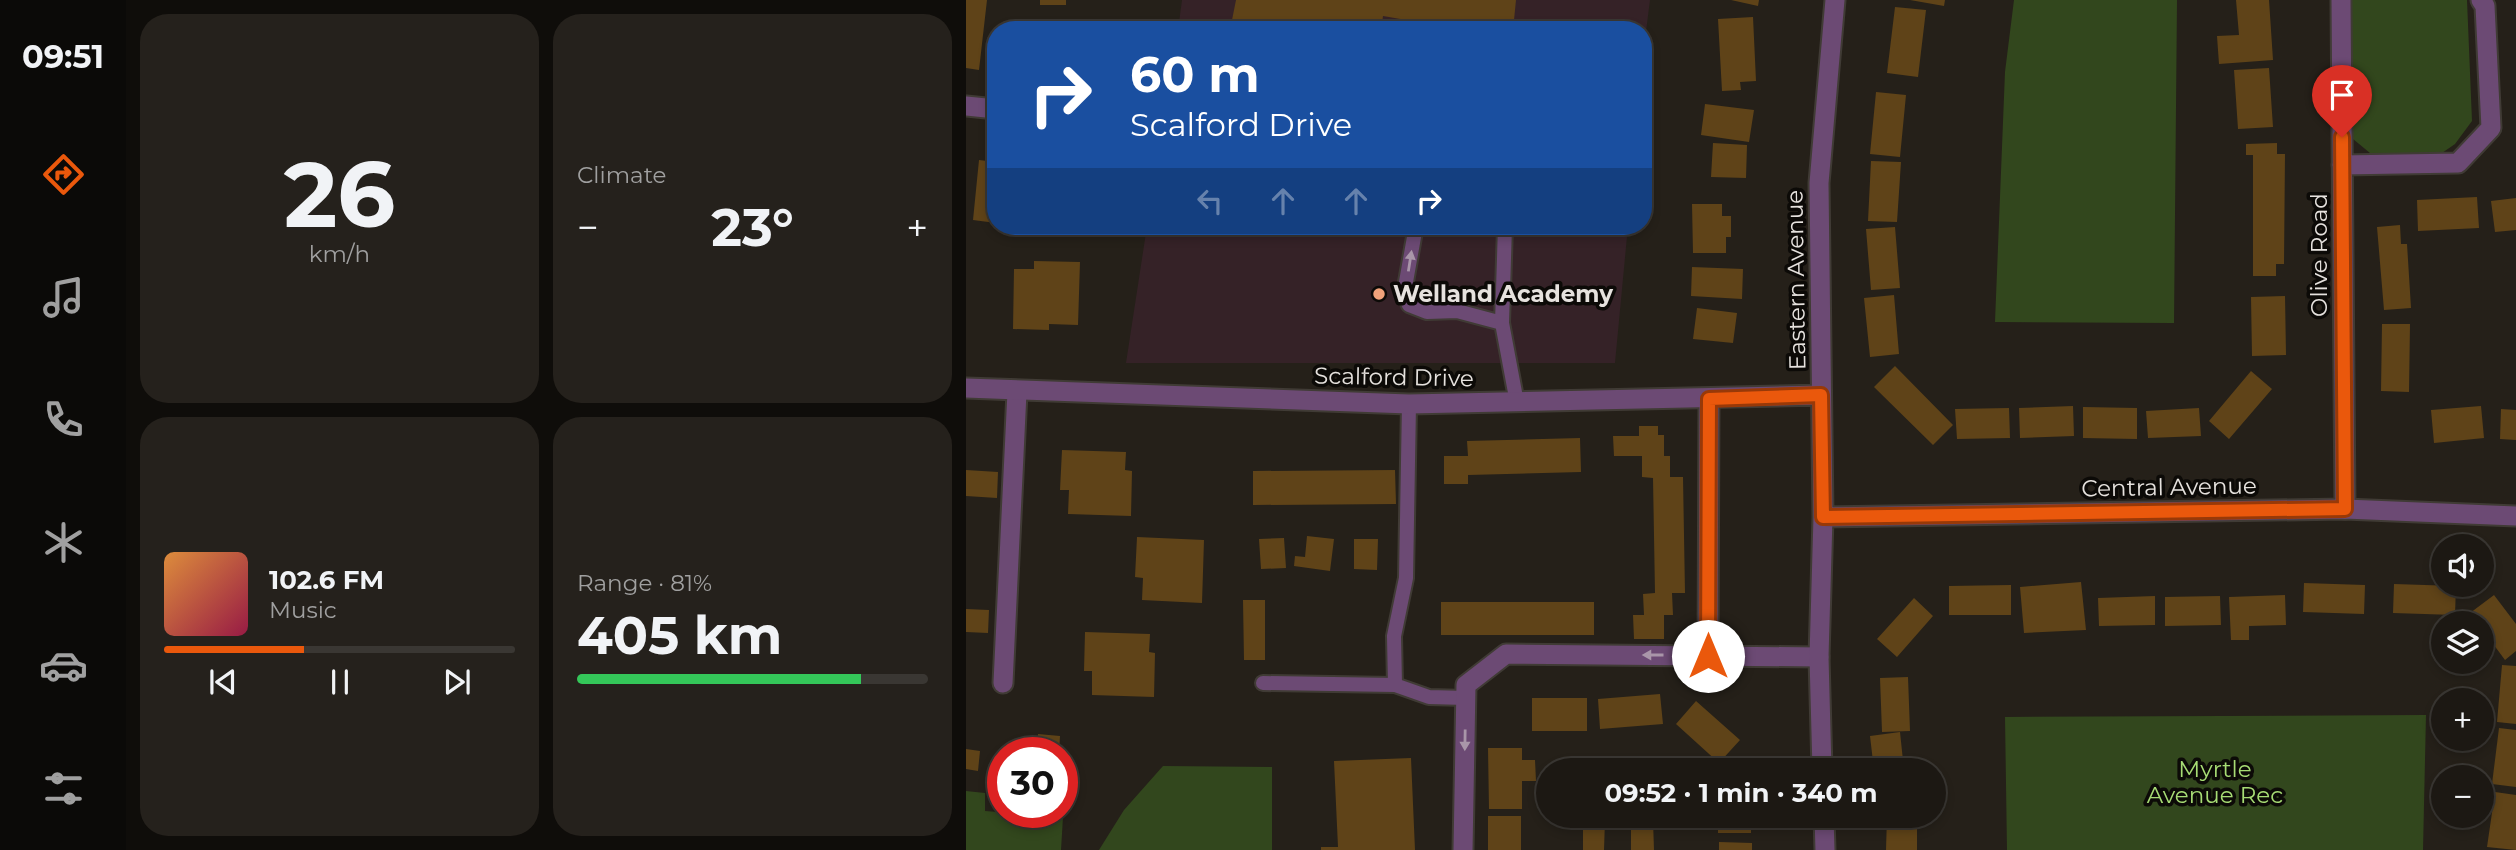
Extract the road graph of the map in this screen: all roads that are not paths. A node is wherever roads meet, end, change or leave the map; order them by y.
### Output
1 (1835, 0) edge
2 (2341, 0) edge
3 (2481, 0) edge
4 (966, 106) edge
5 (987, 108) edge
6 (2342, 165) junction
7 (1414, 235) edge
8 (1505, 235) edge
9 (1502, 323) junction
10 (966, 388) edge
11 (1017, 392) junction
12 (1821, 395) junction
13 (1709, 399) junction
14 (1517, 402) junction
15 (1409, 404) junction
16 (2345, 509) junction
17 (2516, 516) edge
18 (1823, 517) junction
19 (1708, 656) junction
20 (1819, 657) junction
21 (1263, 683) dead end
22 (1003, 684) dead end
23 (1395, 685) junction
24 (1466, 698) junction
25 (1822, 758) edge
26 (1824, 828) edge
27 (1463, 850) edge
28 (1825, 850) edge

1 - 12 street, Eastern Avenue
2 - 6 street, Olive Road
3 - 6 street
4 - 5 street
6 - 16 street, Olive Road
9 -> 7 lane
8 - 9 lane
9 - 14 lane
10 - 11 street, Scalford Drive
11 - 15 street, Scalford Drive
11 - 22 street
12 - 13 street, Scalford Drive
12 - 18 street, Eastern Avenue
13 - 14 street, Scalford Drive
13 - 19 street
14 - 15 street, Scalford Drive
15 - 23 lane
16 - 17 street, Central Avenue
16 - 18 street, Central Avenue
18 - 20 street, Eastern Avenue
19 - 20 street
19 -> 24 street
20 - 25 street, Eastern Avenue
21 - 23 lane
23 - 24 lane
24 -> 27 street
26 - 28 street

